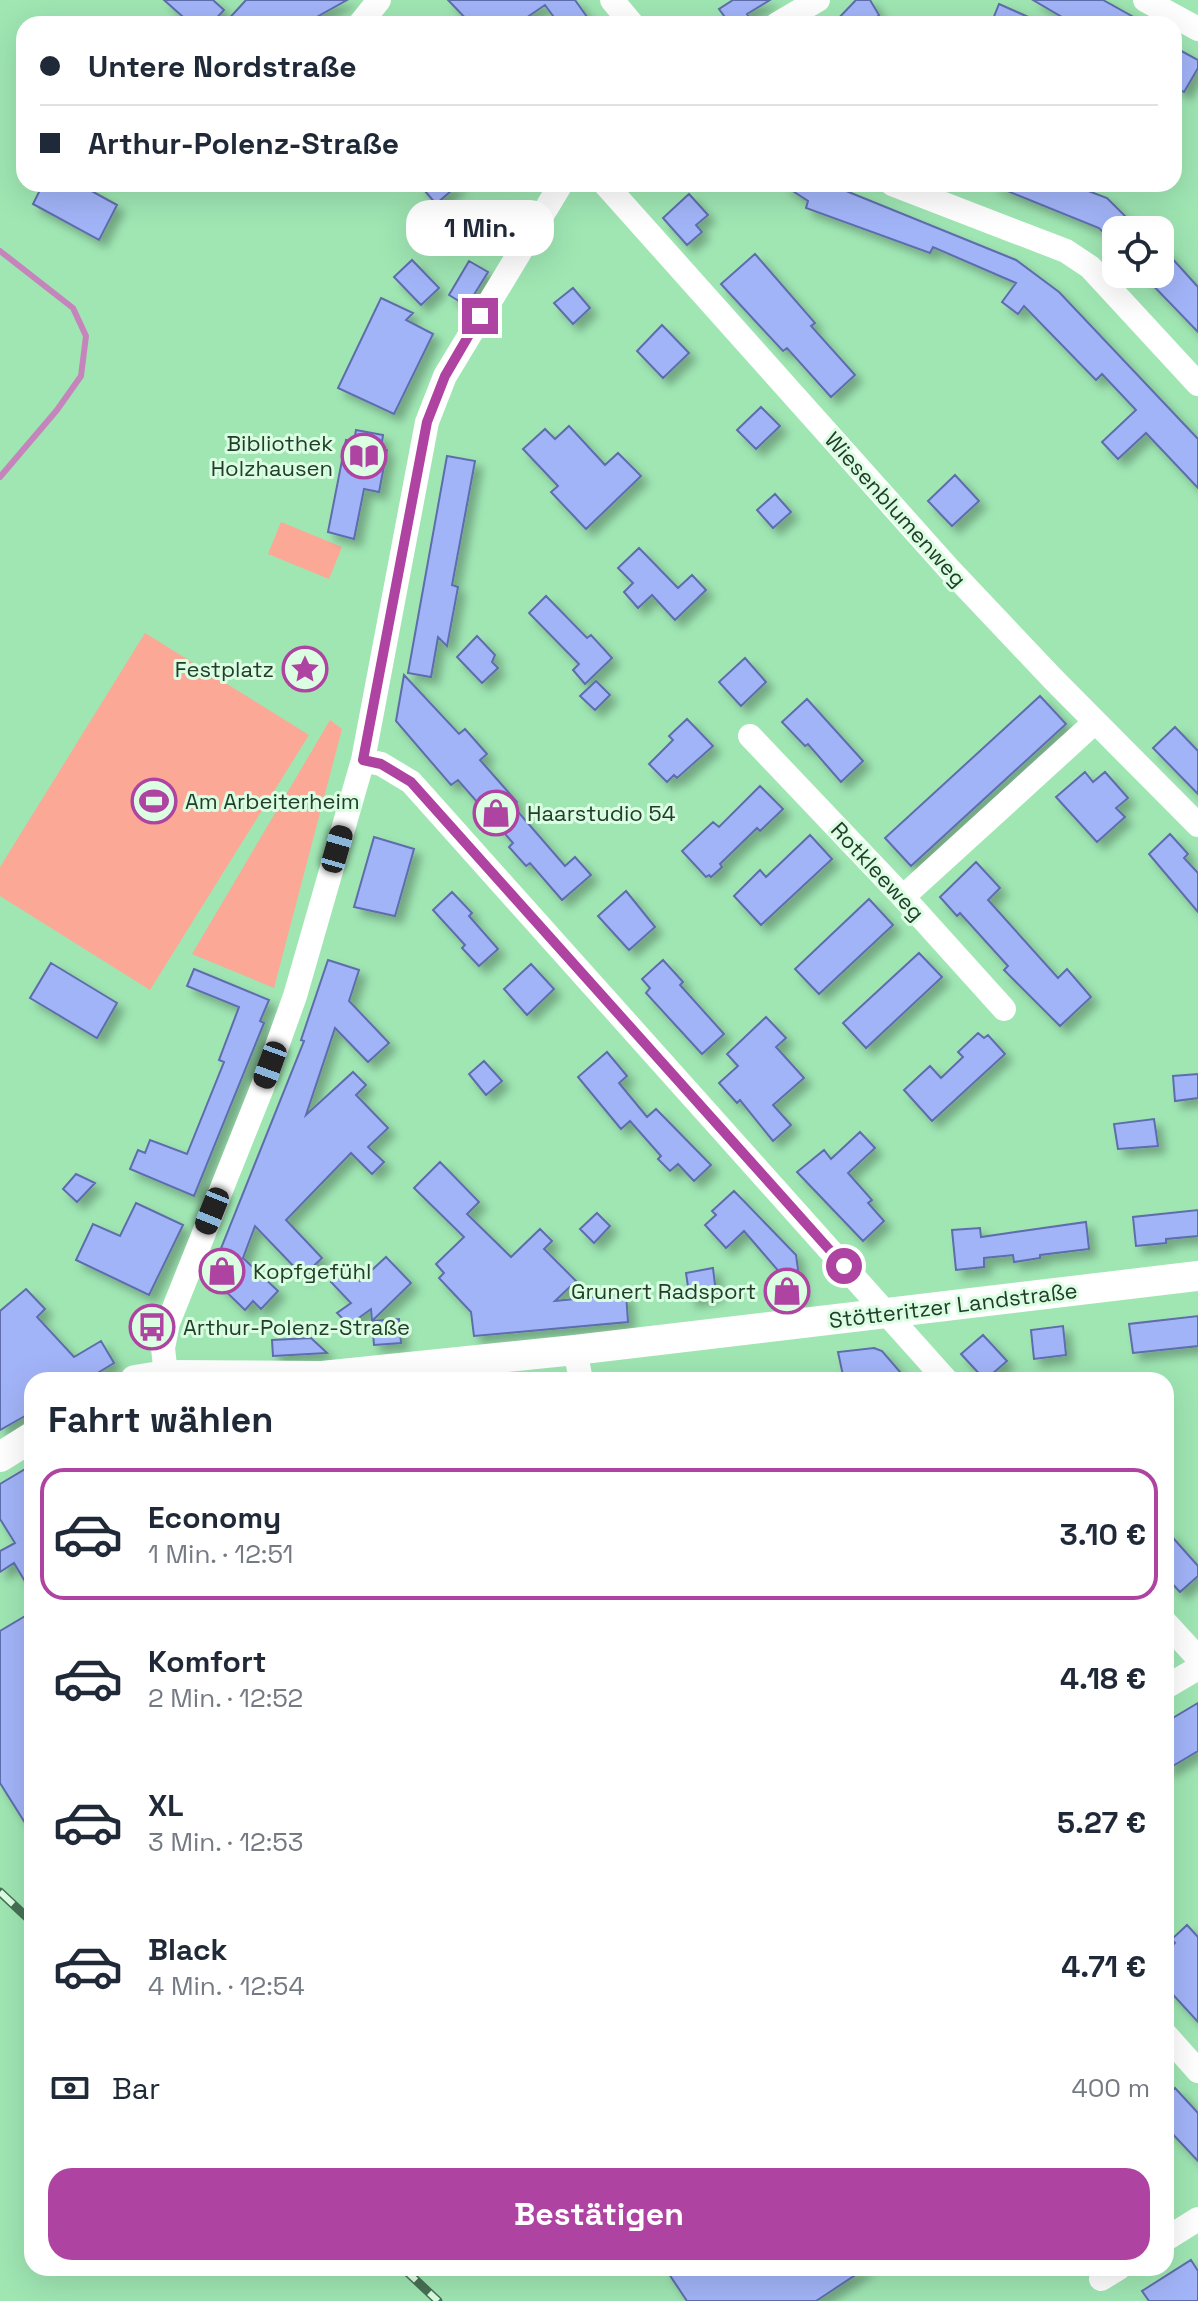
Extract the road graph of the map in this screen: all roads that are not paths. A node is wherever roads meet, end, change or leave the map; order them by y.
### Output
1 (379, 0) edge
2 (612, 0) edge
3 (818, 0) edge
4 (1145, 0) edge
5 (366, 16) edge
6 (625, 16) edge
7 (791, 16) edge
8 (1194, 21) edge
9 (556, 192) edge
10 (612, 192) edge
11 (913, 192) edge
12 (1198, 384) edge
13 (1095, 722) junction
14 (750, 736) dead end
15 (363, 760) junction
16 (1198, 825) edge
17 (903, 897) junction
18 (1004, 1009) dead end
19 (1198, 1276) edge
20 (885, 1313) junction
21 (575, 1350) junction
22 (166, 1372) edge
23 (361, 1372) edge
24 (579, 1372) edge
25 (939, 1372) edge
26 (24, 1442) edge
27 (0, 1457) edge
28 (1174, 1632) edge
29 (1198, 1658) edge
30 (1198, 1668) edge
31 (1174, 1682) edge
32 (1174, 2044) edge
33 (1198, 2071) edge
34 (1198, 2219) edge
35 (1174, 2234) edge

1 - 5 street
2 - 6 street
3 - 7 street
4 - 8 street
9 - 15 street
10 - 13 street, Wiesenblumenweg
11 - 12 street
13 - 16 street, Wiesenblumenweg
13 - 17 street
14 - 17 street, Rotkleeweg
15 - 20 street
15 - 22 street
17 - 18 street, Rotkleeweg
19 - 20 main road, Stötteritzer Landstraße
20 - 21 main road, Stötteritzer Landstraße
20 - 25 street
21 - 23 main road, Stötteritzer Landstraße
21 - 24 street
26 - 27 main road
28 - 29 street
30 - 31 street
32 - 33 street
34 - 35 street

